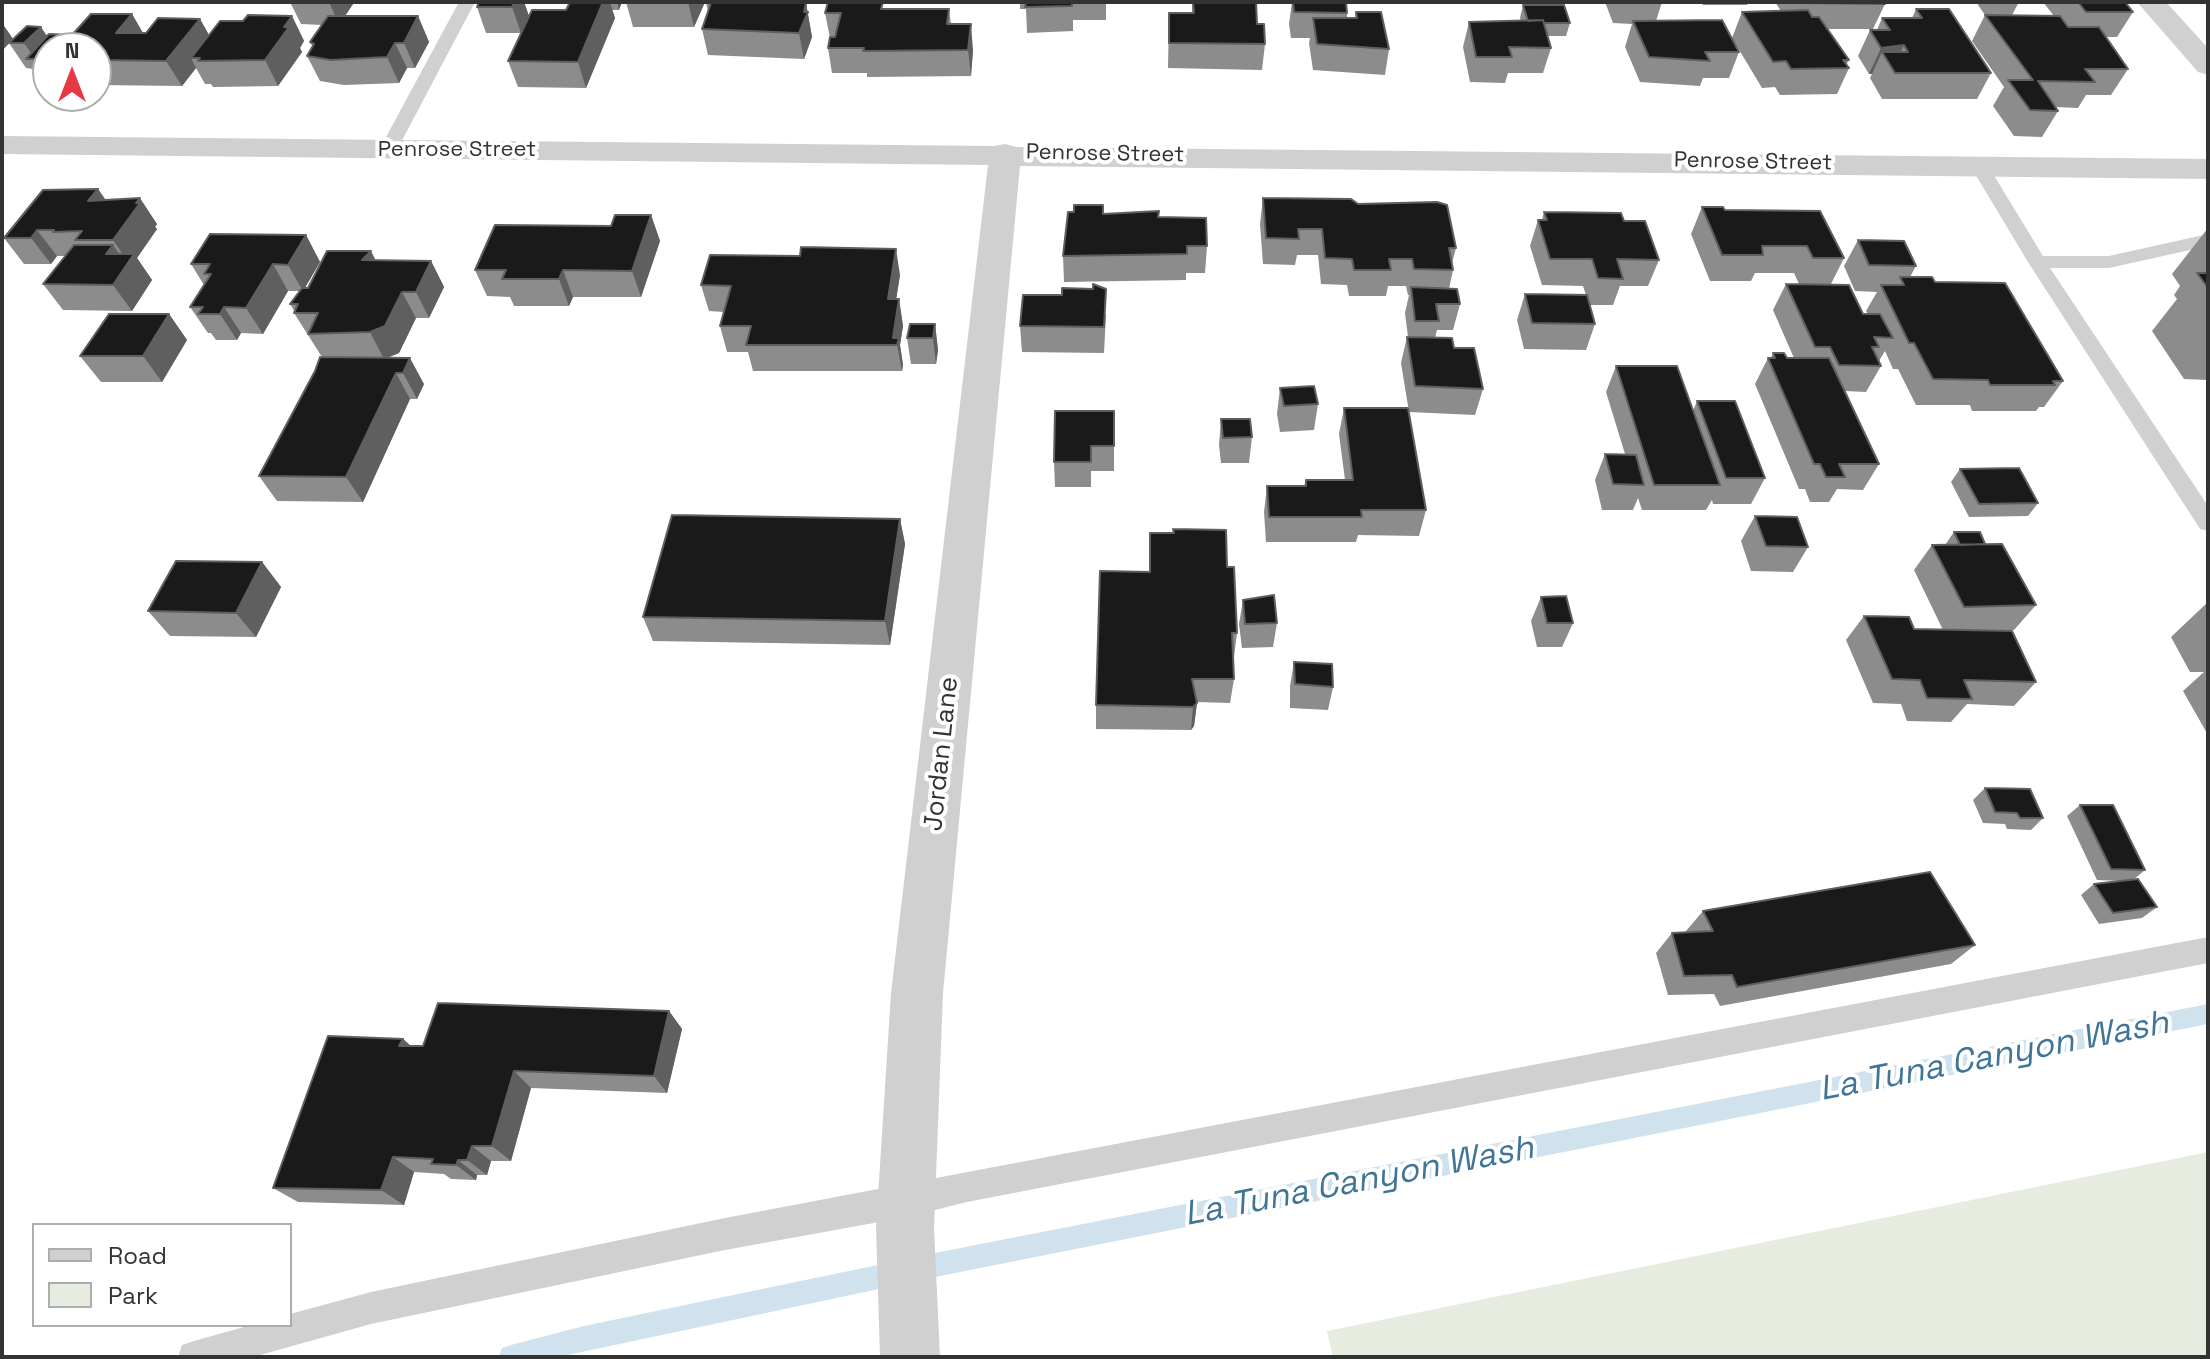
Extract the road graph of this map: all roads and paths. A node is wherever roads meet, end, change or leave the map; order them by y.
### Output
1 (467, 2) edge
2 (2151, 2) edge
3 (2208, 66) edge
4 (2, 145) edge
5 (388, 150) junction
6 (1005, 153) junction
7 (1978, 164) junction
8 (2208, 169) edge
9 (2208, 240) edge
10 (2037, 262) junction
11 (2208, 523) edge
12 (2208, 950) edge
13 (906, 1215) junction
14 (910, 1346) edge
15 (194, 1357) edge

1 - 5 lane
2 - 3 street
4 - 5 street, Penrose Street
5 - 6 street, Penrose Street
6 - 7 street, Penrose Street
6 - 13 street, Jordan Lane
7 - 8 street, Penrose Street
7 - 10 lane
9 - 10 lane
10 - 11 lane
12 - 13 lane
13 - 14 street, Jordan Lane
13 - 15 lane

